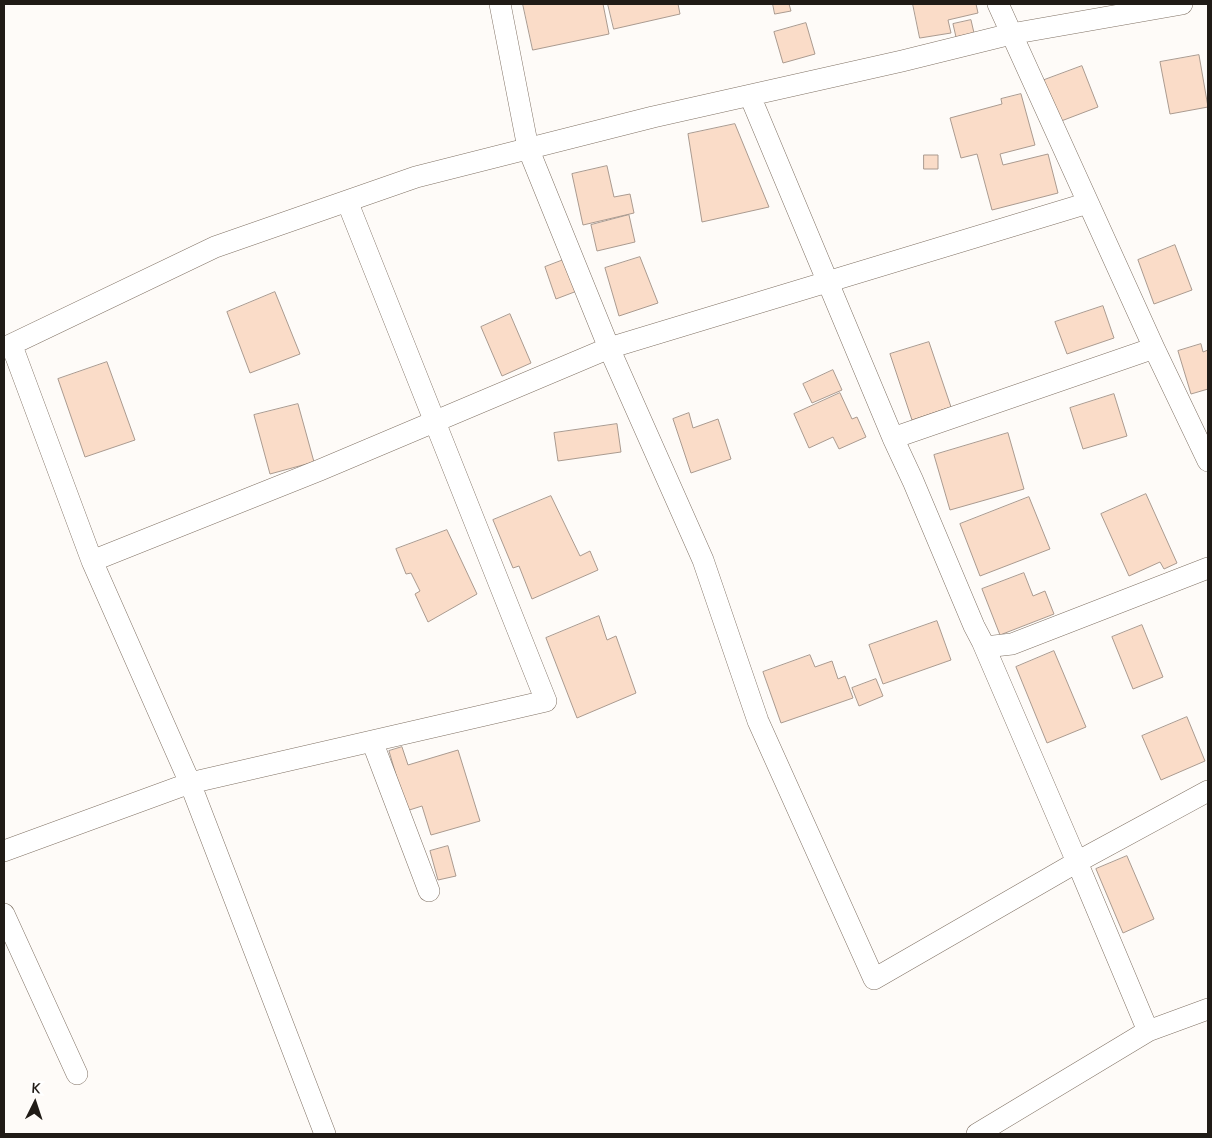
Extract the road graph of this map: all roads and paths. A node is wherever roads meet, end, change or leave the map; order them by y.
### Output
1 (500, 4) edge
2 (998, 4) edge
3 (1182, 4) edge
4 (1011, 34) junction
5 (750, 96) junction
6 (528, 148) junction
7 (346, 201) junction
8 (1088, 203) junction
9 (828, 282) junction
10 (8, 347) edge
11 (609, 348) junction
12 (1154, 348) junction
13 (434, 423) junction
14 (893, 438) junction
15 (1208, 461) edge
16 (92, 561) junction
17 (1208, 568) edge
18 (982, 641) junction
19 (372, 741) junction
20 (190, 783) junction
21 (1208, 791) edge
22 (4, 851) edge
23 (1077, 862) junction
24 (429, 891) dead end
25 (4, 914) edge
26 (1208, 1008) edge
27 (1148, 1031) junction
28 (77, 1074) dead end
29 (325, 1134) edge
30 (977, 1134) edge

1 - 6 street
2 - 4 street
3 - 4 street
4 - 5 street
4 - 8 street
5 - 6 street
5 - 9 street
6 - 7 street
6 - 11 street
7 - 10 street
7 - 13 street
8 - 9 street
8 - 12 street
9 - 11 street
9 - 14 street
10 - 16 street
11 - 13 street
11 - 23 street
12 - 14 street
12 - 15 street
13 - 16 street
13 - 19 street
14 - 18 street
16 - 20 street
17 - 18 street
18 - 23 street
19 - 20 street
19 - 24 street
20 - 22 street
20 - 29 street
21 - 23 street
23 - 27 street
25 - 28 street
26 - 27 street
27 - 30 street

